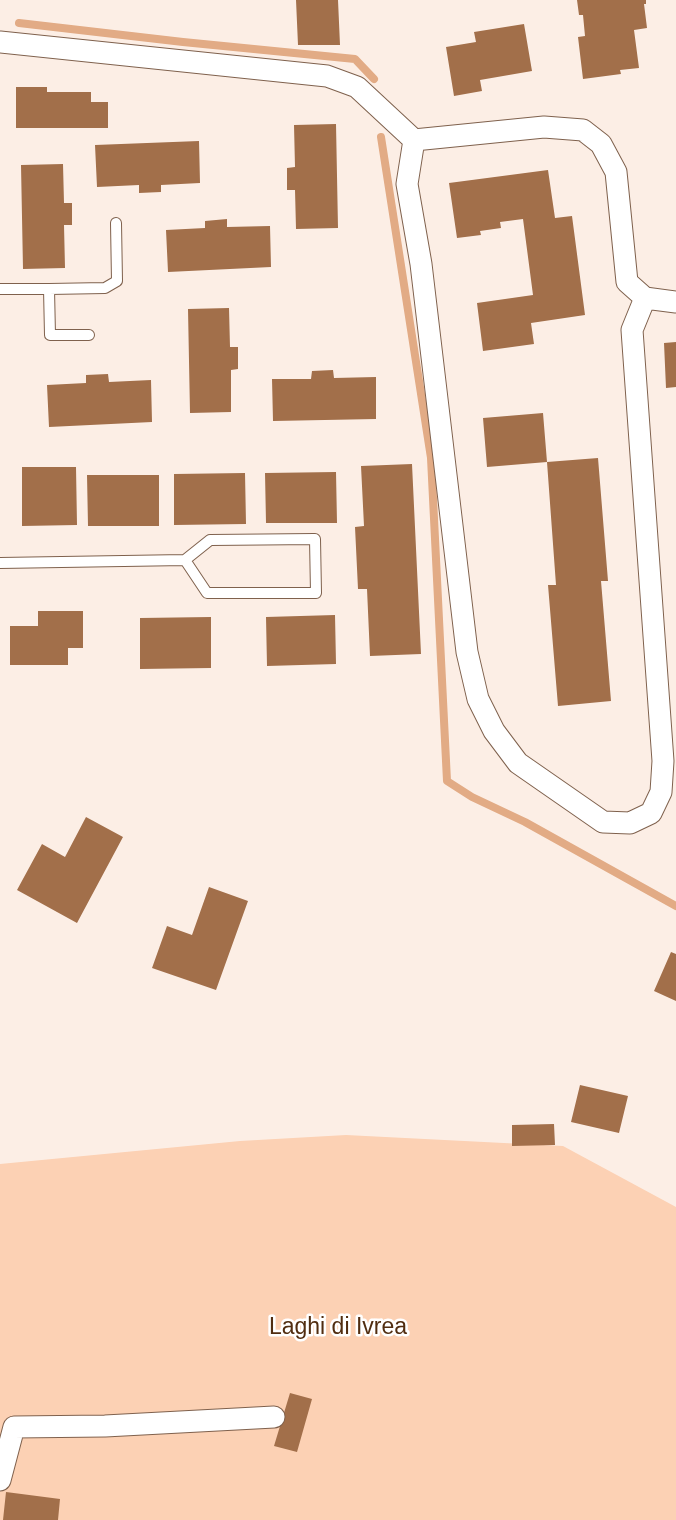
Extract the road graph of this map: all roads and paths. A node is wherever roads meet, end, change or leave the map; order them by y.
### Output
1 (0, 42) edge
2 (414, 140) junction
3 (116, 223) dead end
4 (0, 289) edge
5 (49, 289) junction
6 (645, 298) junction
7 (676, 302) edge
8 (89, 335) dead end
9 (185, 560) junction
10 (0, 563) edge
11 (274, 1417) dead end
12 (0, 1480) edge

1 - 2 street
2 - 6 street
2 - 6 street
3 - 5 lane
4 - 5 lane
5 - 8 lane
6 - 7 street
9 - 9 lane
9 - 10 lane
11 - 12 street

